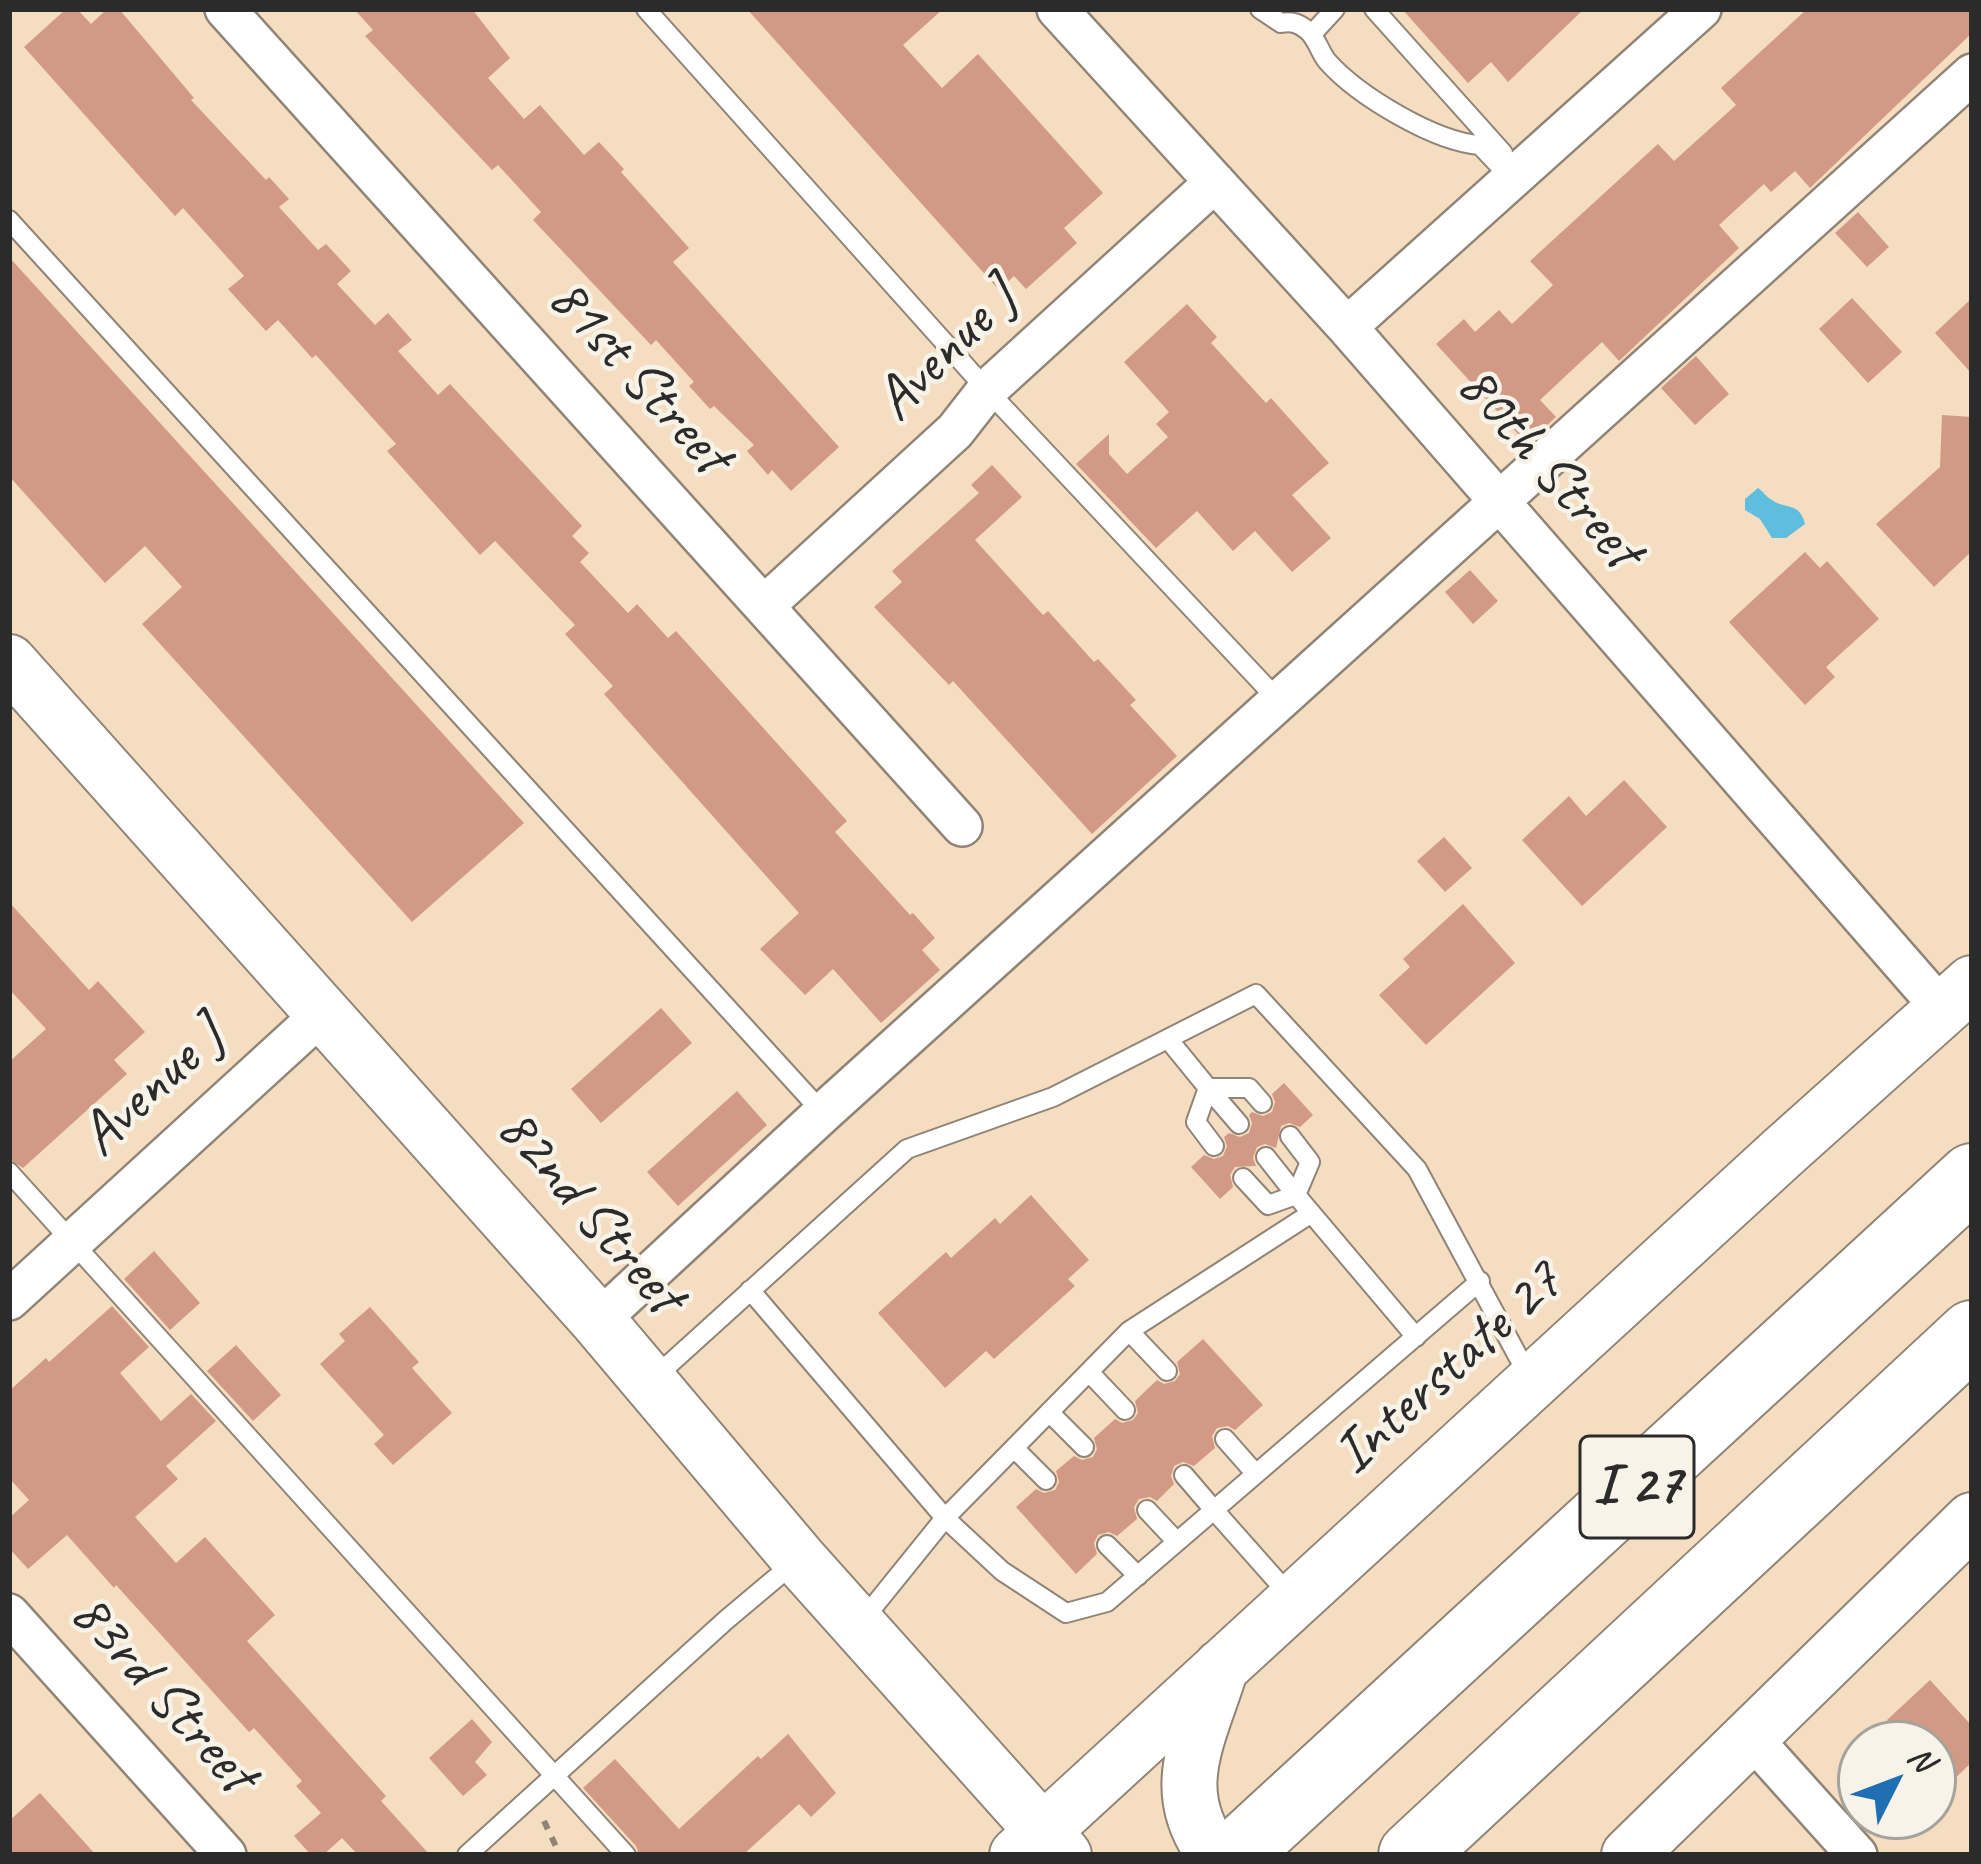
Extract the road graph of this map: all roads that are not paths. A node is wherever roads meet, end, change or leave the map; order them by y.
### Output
1 (225, 9) edge
2 (646, 9) edge
3 (1057, 9) edge
4 (1260, 9) edge
5 (1335, 9) edge
6 (1374, 9) edge
7 (1701, 9) edge
8 (1312, 34) junction
9 (1972, 74) edge
10 (1516, 175) junction
11 (1215, 182) junction
12 (9, 220) edge
13 (1347, 327) junction
14 (987, 390) junction
15 (1499, 503) junction
16 (764, 606) junction
17 (9, 662) edge
18 (1279, 701) junction
19 (962, 826) dead end
20 (1957, 997) edge
21 (324, 1012) junction
22 (1168, 1039) junction
23 (1208, 1088) junction
24 (1262, 1103) dead end
25 (823, 1113) junction
26 (1239, 1124) dead end
27 (1290, 1136) dead end
28 (1214, 1146) dead end
29 (1266, 1157) dead end
30 (9, 1172) edge
31 (1972, 1177) edge
32 (1243, 1178) dead end
33 (1296, 1195) junction
34 (1310, 1214) junction
35 (72, 1243) junction
36 (1480, 1281) junction
37 (750, 1289) junction
38 (9, 1300) edge
39 (598, 1321) junction
40 (1129, 1331) junction
41 (1972, 1334) edge
42 (1415, 1336) junction
43 (1089, 1372) junction
44 (1167, 1372) dead end
45 (650, 1382) junction
46 (1532, 1383) junction
47 (1125, 1410) dead end
48 (1049, 1412) junction
49 (1226, 1439) dead end
50 (1084, 1447) dead end
51 (1014, 1448) junction
52 (1255, 1473) junction
53 (1184, 1475) dead end
54 (1046, 1480) dead end
55 (1147, 1510) dead end
56 (1214, 1510) junction
57 (945, 1518) junction
58 (1972, 1520) edge
59 (1177, 1541) junction
60 (1107, 1545) dead end
61 (799, 1559) junction
62 (1138, 1576) junction
63 (1294, 1600) junction
64 (9, 1614) edge
65 (858, 1625) junction
66 (1222, 1665) junction
67 (1750, 1736) junction
68 (556, 1774) junction
69 (1041, 1847) edge
70 (226, 1855) edge
71 (467, 1855) edge
72 (626, 1855) edge
73 (1215, 1855) edge
74 (1235, 1855) edge
75 (1412, 1855) edge
76 (1629, 1855) edge
77 (1857, 1855) edge

1 - 16 street, 81st Street
2 - 14 lane
3 - 11 street, 80th Street
4 - 8 lane
5 - 8 lane
6 - 10 lane
7 - 10 street
8 - 10 lane
9 - 15 street
10 - 13 street
11 - 13 street, 80th Street
11 - 14 street, Avenue J
12 - 25 lane
13 - 15 street, 80th Street
14 - 16 street, Avenue J
14 - 18 lane
15 - 18 street
15 - 20 street, 80th Street
16 - 19 street, 81st Street
17 - 21 main road, 82nd Street
18 - 25 street
20 - 46 main road, Interstate 27
21 - 35 street, Avenue J
21 - 39 main road, 82nd Street
22 - 23 lane
22 - 36 lane
22 - 37 lane
23 - 24 lane
23 - 26 lane
23 - 28 lane
25 - 39 street
27 - 33 lane
29 - 33 lane
30 - 35 lane
31 - 74 highway, I 27
32 - 33 lane
33 - 34 lane
34 - 40 lane
34 - 42 lane
35 - 38 street, Avenue J
35 - 68 lane
36 - 42 lane
36 - 46 lane
37 - 45 lane
37 - 57 lane
39 - 45 main road, 82nd Street
40 - 43 lane
40 - 44 lane
41 - 75 highway, I 27
42 - 52 lane
43 - 47 lane
43 - 48 lane
45 - 61 main road, 82nd Street
46 - 63 main road, Interstate 27
48 - 50 lane
48 - 51 lane
49 - 52 lane
51 - 54 lane
51 - 57 lane
52 - 56 lane
53 - 56 lane
55 - 59 lane
56 - 59 lane
56 - 63 lane
57 - 62 lane
57 - 65 lane
58 - 67 main road
59 - 62 lane
60 - 62 lane
61 - 65 main road, 82nd Street
61 - 68 lane
63 - 66 main road, Interstate 27
64 - 70 street, 83rd Street
65 - 69 main road, 82nd Street
66 - 69 main road, Interstate 27
66 - 73 main road
67 - 76 main road
67 - 77 street
68 - 71 lane
68 - 72 lane

